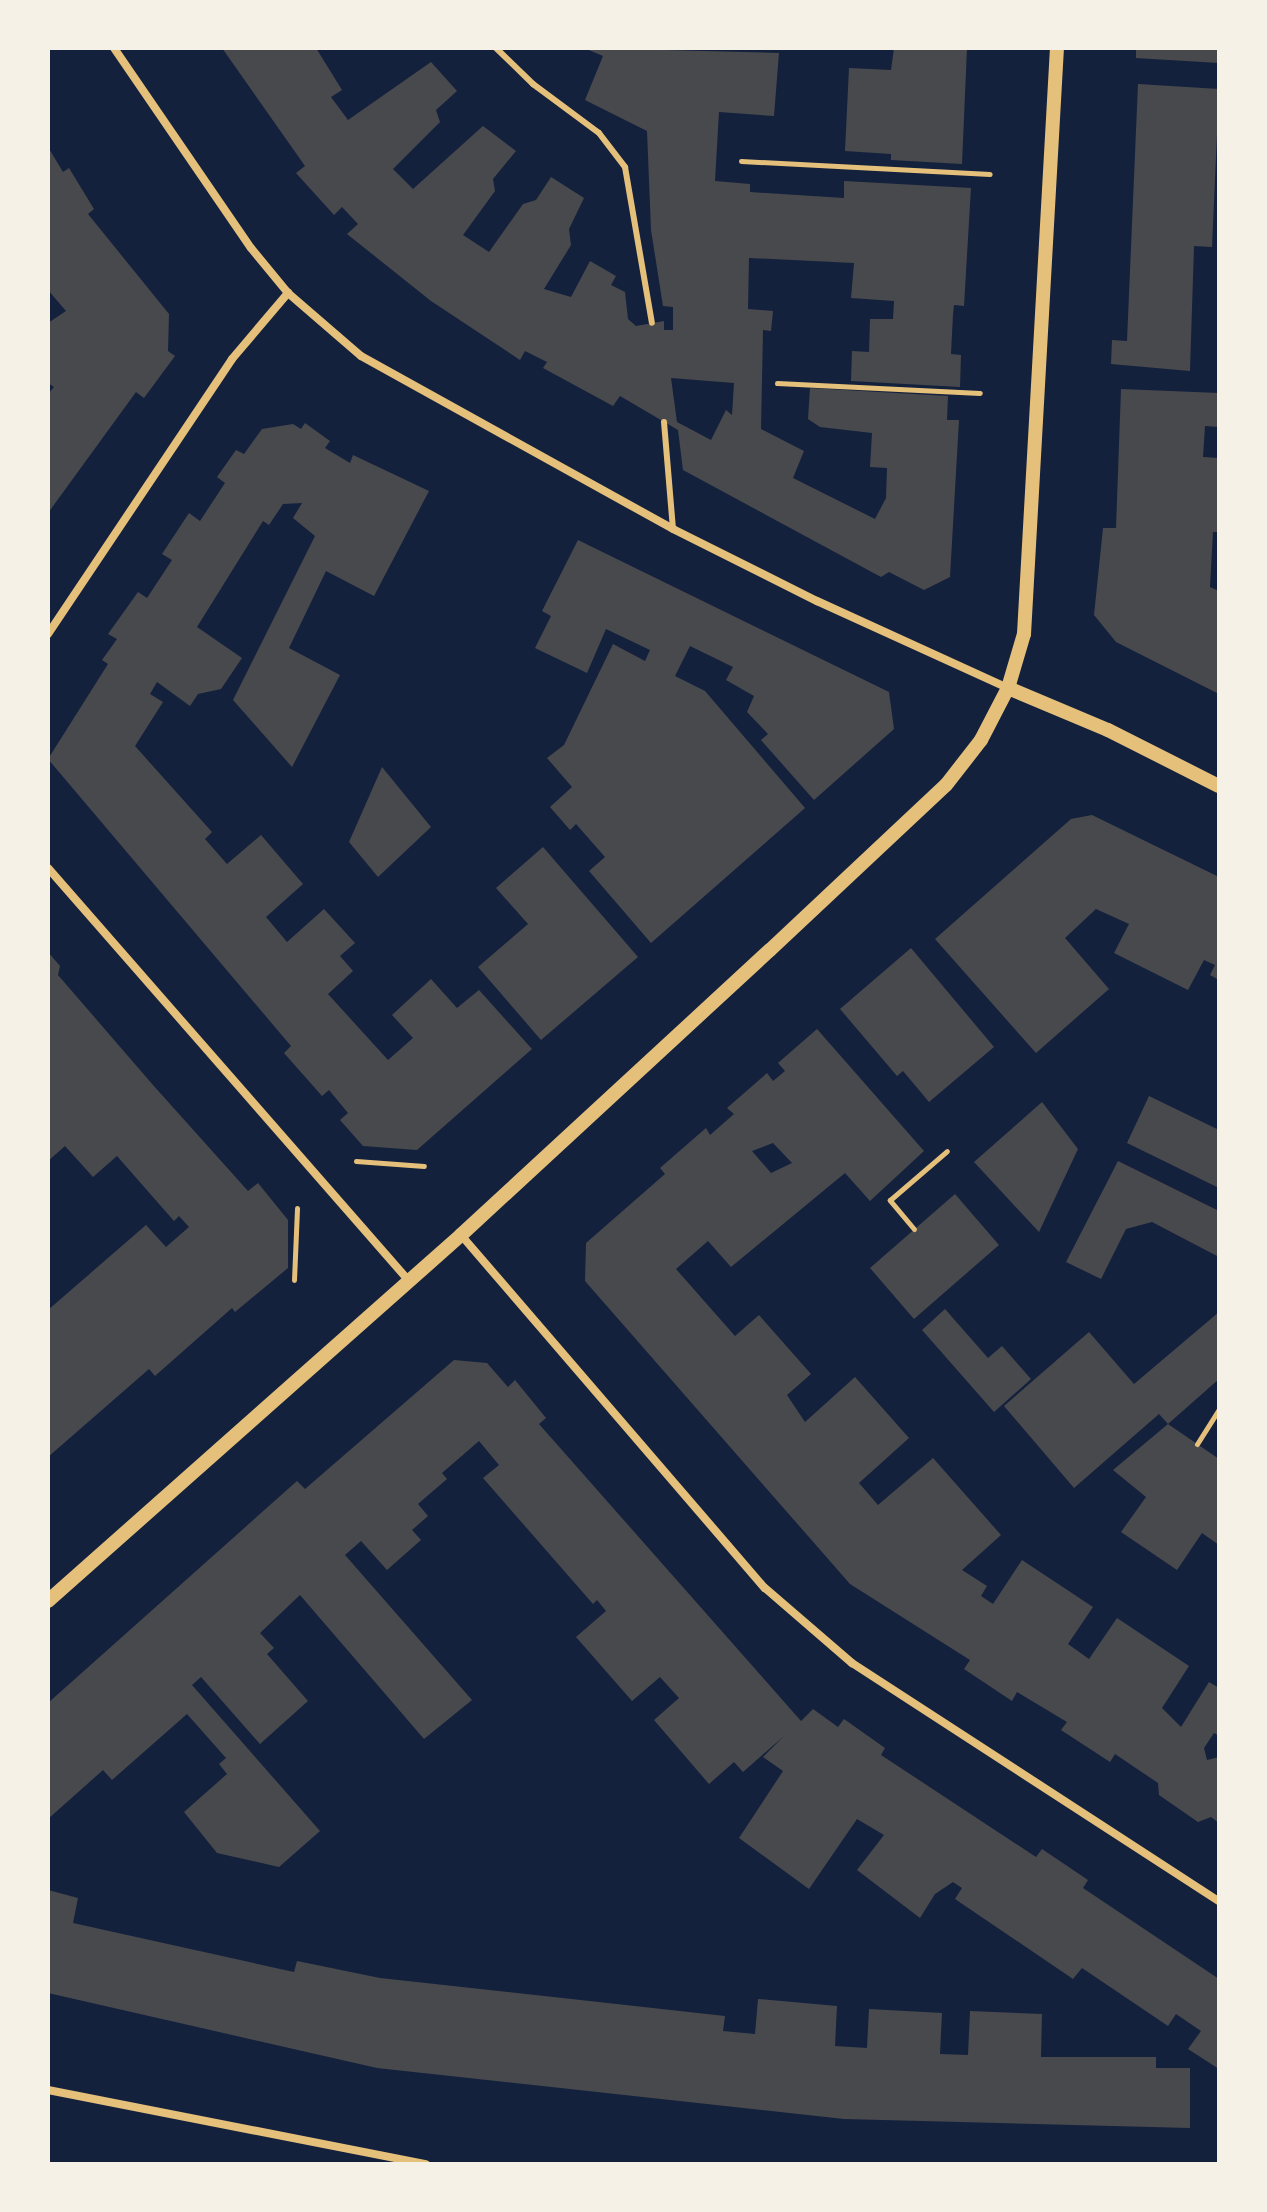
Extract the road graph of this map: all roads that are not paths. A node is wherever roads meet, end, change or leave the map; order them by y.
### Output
1 (114, 48) edge
2 (496, 48) edge
3 (1057, 48) edge
4 (288, 293) junction
5 (652, 323) dead end
6 (664, 422) dead end
7 (673, 529) junction
8 (48, 634) edge
9 (1008, 688) junction
10 (1219, 786) edge
11 (48, 868) edge
12 (461, 1235) junction
13 (409, 1281) junction
14 (48, 1601) edge
15 (1219, 1901) edge
16 (48, 2090) edge
17 (426, 2164) edge

1 - 4 street
2 - 5 lane
3 - 9 street
4 - 7 street
4 - 8 street
6 - 7 lane
7 - 9 street
9 - 10 street
9 - 12 street
11 - 13 street
12 - 13 street
12 - 15 street
13 - 14 street
16 - 17 street

